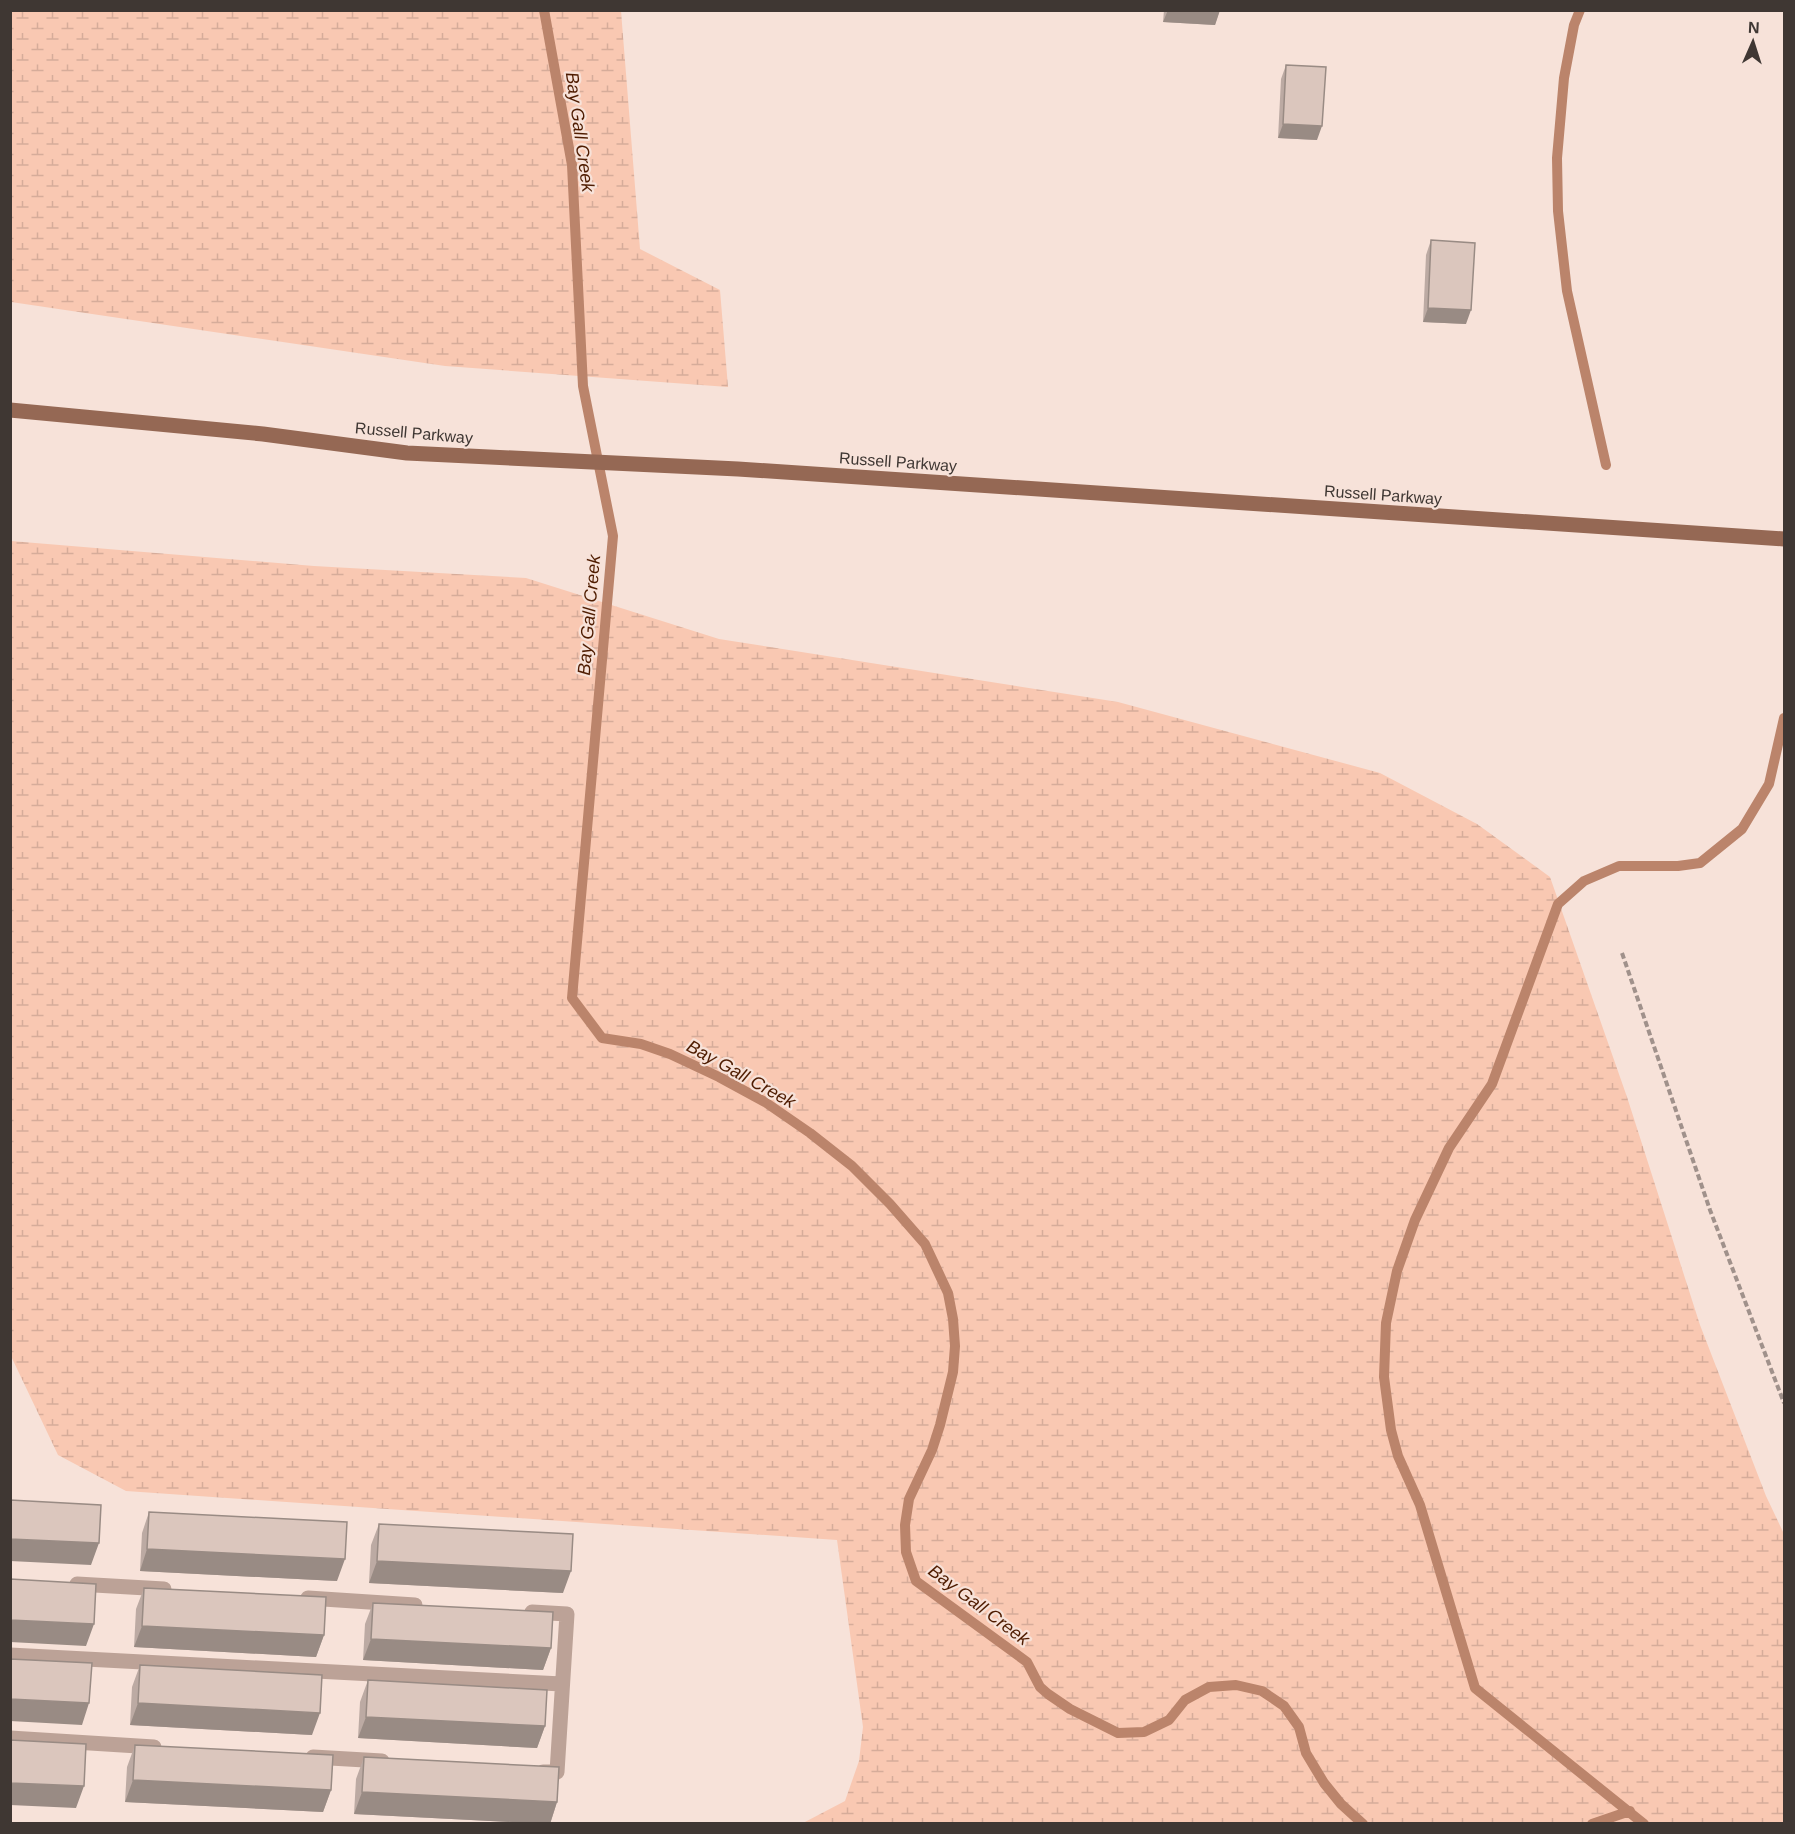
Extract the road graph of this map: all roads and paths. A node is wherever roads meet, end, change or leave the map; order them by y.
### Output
1 (10, 410) edge
2 (1785, 539) edge
3 (1622, 954) dead end
4 (1785, 1403) edge
5 (58, 1583) edge
6 (176, 1590) edge
7 (295, 1597) edge
8 (425, 1606) edge
9 (520, 1611) edge
10 (10, 1655) edge
11 (562, 1684) junction
12 (10, 1738) edge
13 (165, 1748) edge
14 (296, 1756) edge
15 (403, 1763) edge
16 (533, 1771) edge

1 - 2 main road, Russell Parkway
3 - 4 path
5 - 6 lane
7 - 8 lane
9 - 11 lane
10 - 11 lane
11 - 16 lane
12 - 13 lane
14 - 15 lane

